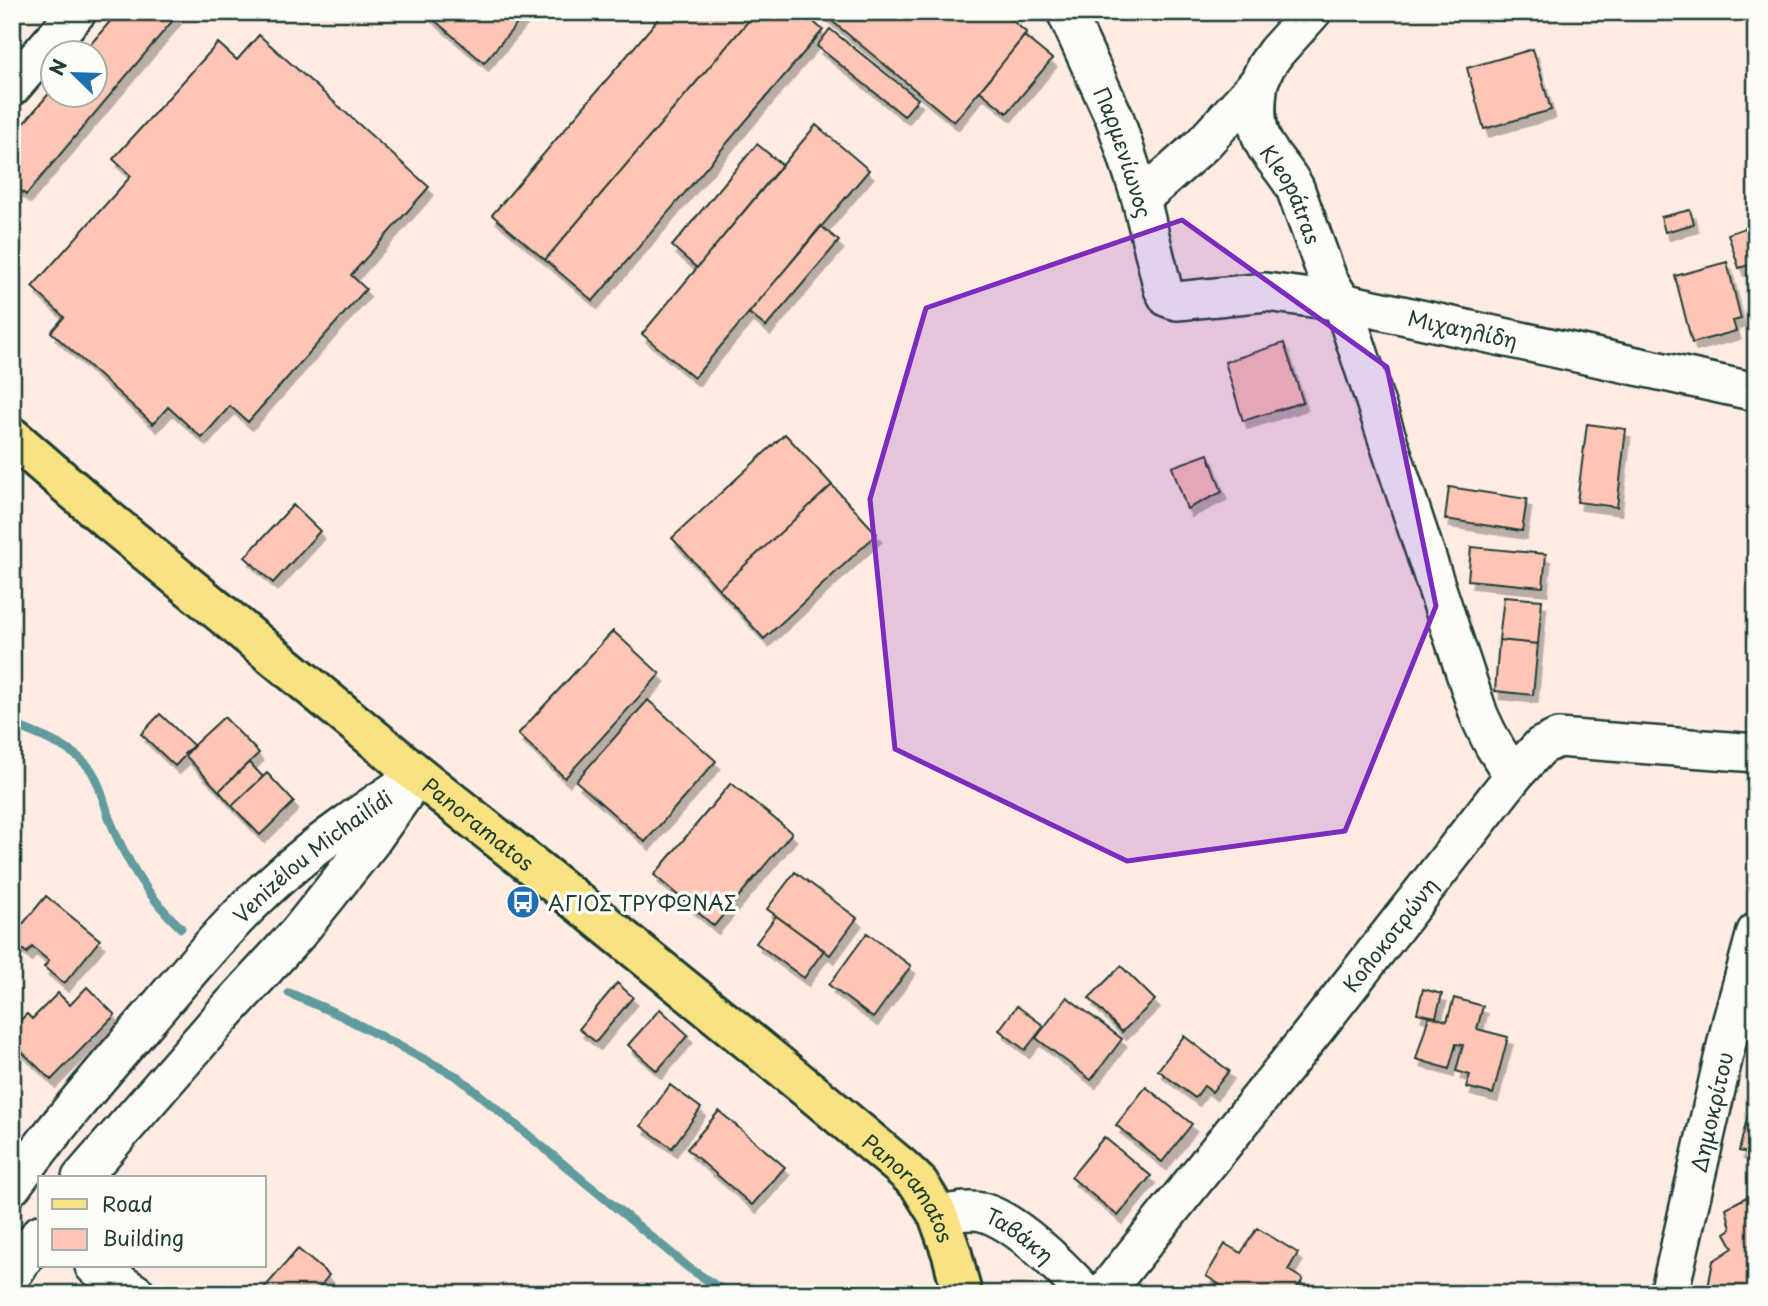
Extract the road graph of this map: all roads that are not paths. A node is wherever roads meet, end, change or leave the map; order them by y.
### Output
1 (77, 12) edge
2 (1066, 12) edge
3 (1311, 12) edge
4 (1259, 82) junction
5 (12, 87) edge
6 (1140, 199) junction
7 (1168, 298) joint
8 (1342, 302) junction
9 (1756, 392) edge
10 (12, 437) edge
11 (1756, 754) edge
12 (418, 775) junction
13 (1514, 775) junction
14 (1756, 932) edge
15 (83, 1176) edge
16 (12, 1186) edge
17 (938, 1215) junction
18 (38, 1237) edge
19 (96, 1268) edge
20 (12, 1275) edge
21 (137, 1294) edge
22 (962, 1294) edge
23 (1086, 1294) edge
24 (1103, 1294) edge
25 (1669, 1294) edge

1 - 5 street
2 - 6 street, Παρμενίωνος
3 - 4 street, Kleopátras
4 - 6 street, Kleopátras
4 - 8 street, Kleopátras
6 - 7 street, Παρμενίωνος
7 - 8 street, Μιχαηλίδη
8 - 9 street, Μιχαηλίδη
8 - 13 street, Kleopátras
10 - 12 main road, Panoramatos
11 - 13 street, Κολοκοτρώνη
12 - 15 street, Venizélou Michailídi
12 - 16 street, Venizélou Michailídi
12 - 17 main road, Panoramatos
13 - 24 street, Κολοκοτρώνη
14 - 25 street, Δημοκρίτου
17 - 22 main road, Panoramatos
17 - 23 street, Ταβάκη
18 - 20 street
19 - 21 street

